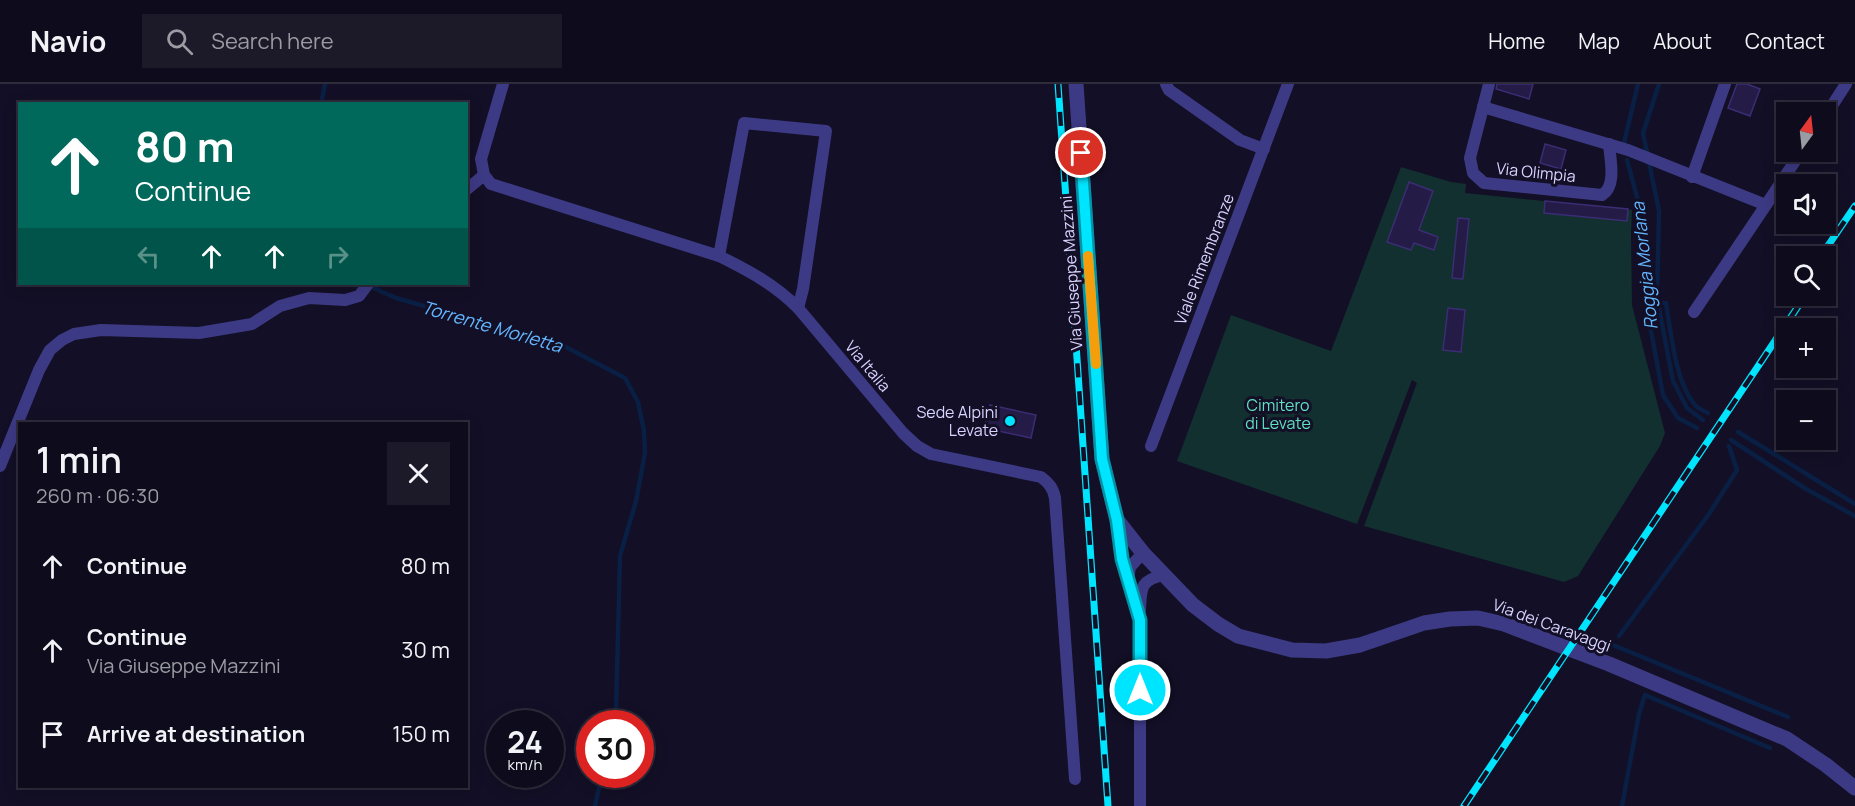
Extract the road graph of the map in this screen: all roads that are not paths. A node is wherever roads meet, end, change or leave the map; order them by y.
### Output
1 (503, 84) edge
2 (1076, 84) edge
3 (1166, 84) edge
4 (1288, 84) edge
5 (1489, 84) edge
6 (1725, 84) edge
7 (1846, 84) edge
8 (1834, 102) edge
9 (1483, 107) junction
10 (1609, 144) junction
11 (1264, 149) junction
12 (1794, 162) edge
13 (484, 175) junction
14 (1692, 177) junction
15 (468, 188) edge
16 (1766, 205) junction
17 (719, 256) junction
18 (367, 285) edge
19 (798, 308) junction
20 (1694, 312) dead end
21 (1151, 446) dead end
22 (0, 466) edge
23 (1117, 520) junction
24 (1143, 553) junction
25 (1164, 575) junction
26 (1128, 582) junction
27 (1140, 620) junction
28 (1075, 779) dead end
29 (1855, 788) edge
30 (1140, 806) edge

1 - 13 street
2 - 23 street, Via Giuseppe Mazzini
3 - 11 street
4 - 11 street, Viale Rimembranze
5 - 9 street, Via Olimpia
6 - 14 street
7 - 8 street
9 - 10 street
9 - 10 street, Via Olimpia
10 - 14 street
11 - 21 street, Viale Rimembranze
12 - 16 street
13 - 15 street
13 - 17 street, Via Italia
14 - 16 street
16 - 20 street
17 - 19 street, Via Italia
17 - 19 street
18 - 22 street
19 - 28 street, Via Italia
23 - 24 street, Via dei Caravaggi
23 - 26 street
24 - 25 street, Via dei Caravaggi
24 - 26 street
25 - 27 street
25 - 29 street, Via dei Caravaggi
26 - 27 street
27 - 30 street

